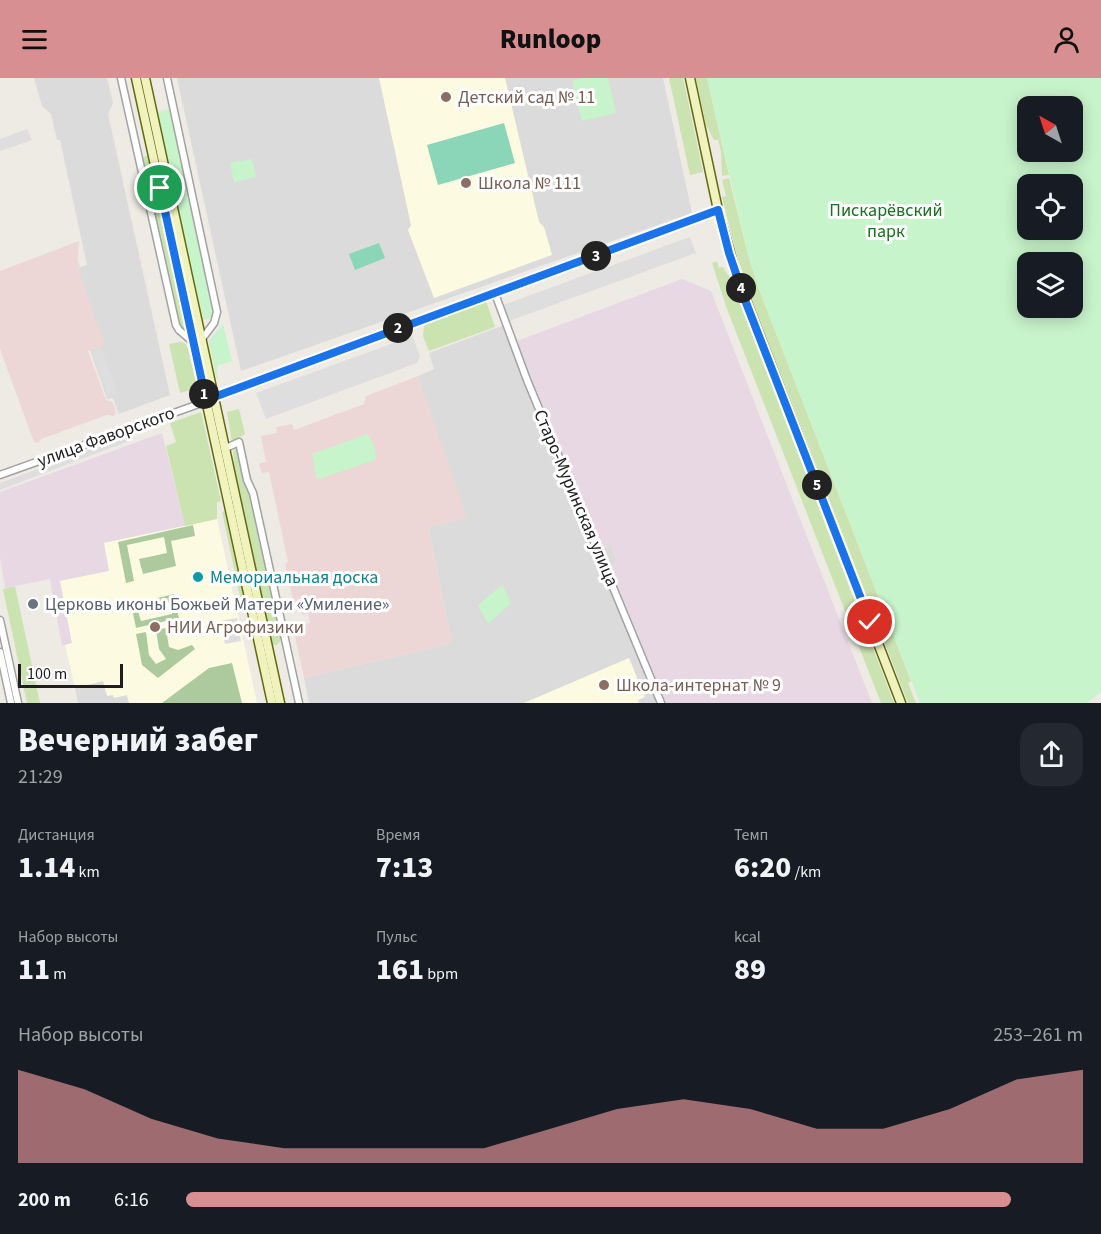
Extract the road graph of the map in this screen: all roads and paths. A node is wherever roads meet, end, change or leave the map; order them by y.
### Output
1 (121, 78) edge
2 (136, 78) edge
3 (145, 78) edge
4 (167, 78) edge
5 (690, 78) edge
6 (718, 210) junction
7 (496, 292) junction
8 (202, 339) junction
9 (193, 342) junction
10 (210, 398) junction
11 (226, 448) junction
12 (0, 475) edge
13 (0, 620) edge
14 (0, 652) edge
15 (11, 703) edge
16 (18, 703) edge
17 (272, 703) edge
18 (280, 703) edge
19 (299, 703) edge
20 (661, 703) edge
21 (902, 703) edge

1 - 9 street
2 - 9 main road
3 - 8 main road
4 - 8 street
5 - 6 main road
6 - 7 street, улица Фаворского
6 - 21 main road
7 - 10 street, улица Фаворского
7 - 20 street, Старо-Муринская улица
8 - 10 main road
9 - 10 main road
10 - 11 main road
10 - 12 street, улица Фаворского
10 - 17 main road
11 - 18 main road
11 - 19 street
13 - 16 street
14 - 15 street

